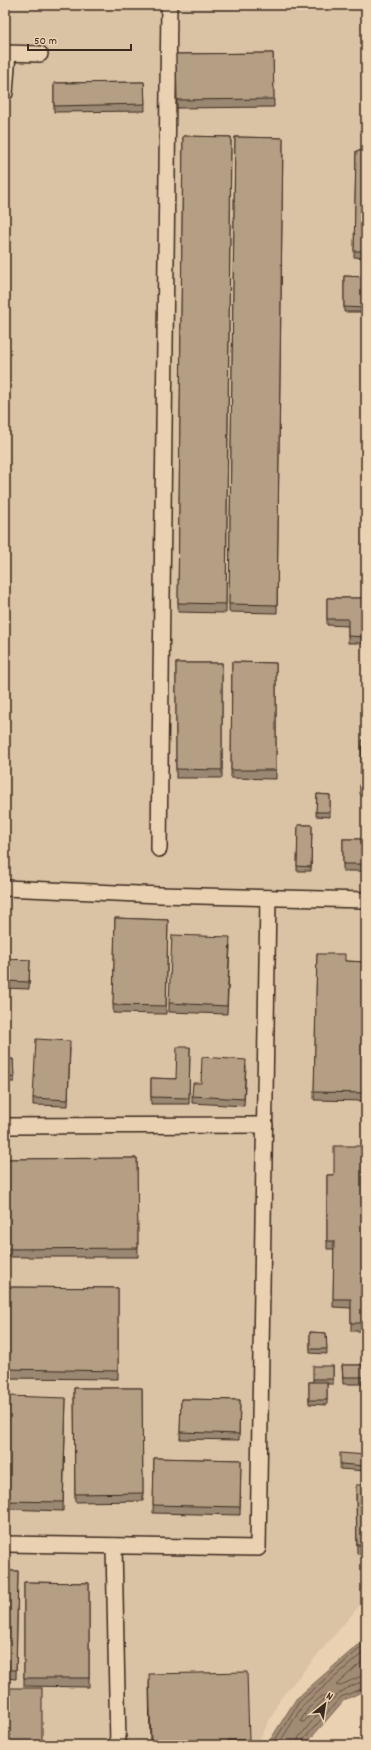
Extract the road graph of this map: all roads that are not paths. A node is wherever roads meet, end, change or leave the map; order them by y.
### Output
1 (169, 5) edge
2 (6, 53) edge
3 (40, 54) dead end
4 (5, 93) edge
5 (159, 849) dead end
6 (5, 888) edge
7 (268, 898) junction
8 (366, 900) edge
9 (264, 1125) junction
10 (5, 1126) edge
11 (5, 1544) edge
12 (114, 1546) junction
13 (118, 1745) edge

1 - 5 street
2 - 3 street
2 - 4 street
6 - 7 street
7 - 8 street
7 - 9 street
9 - 10 street
9 - 12 street
11 - 12 street
12 - 13 street

